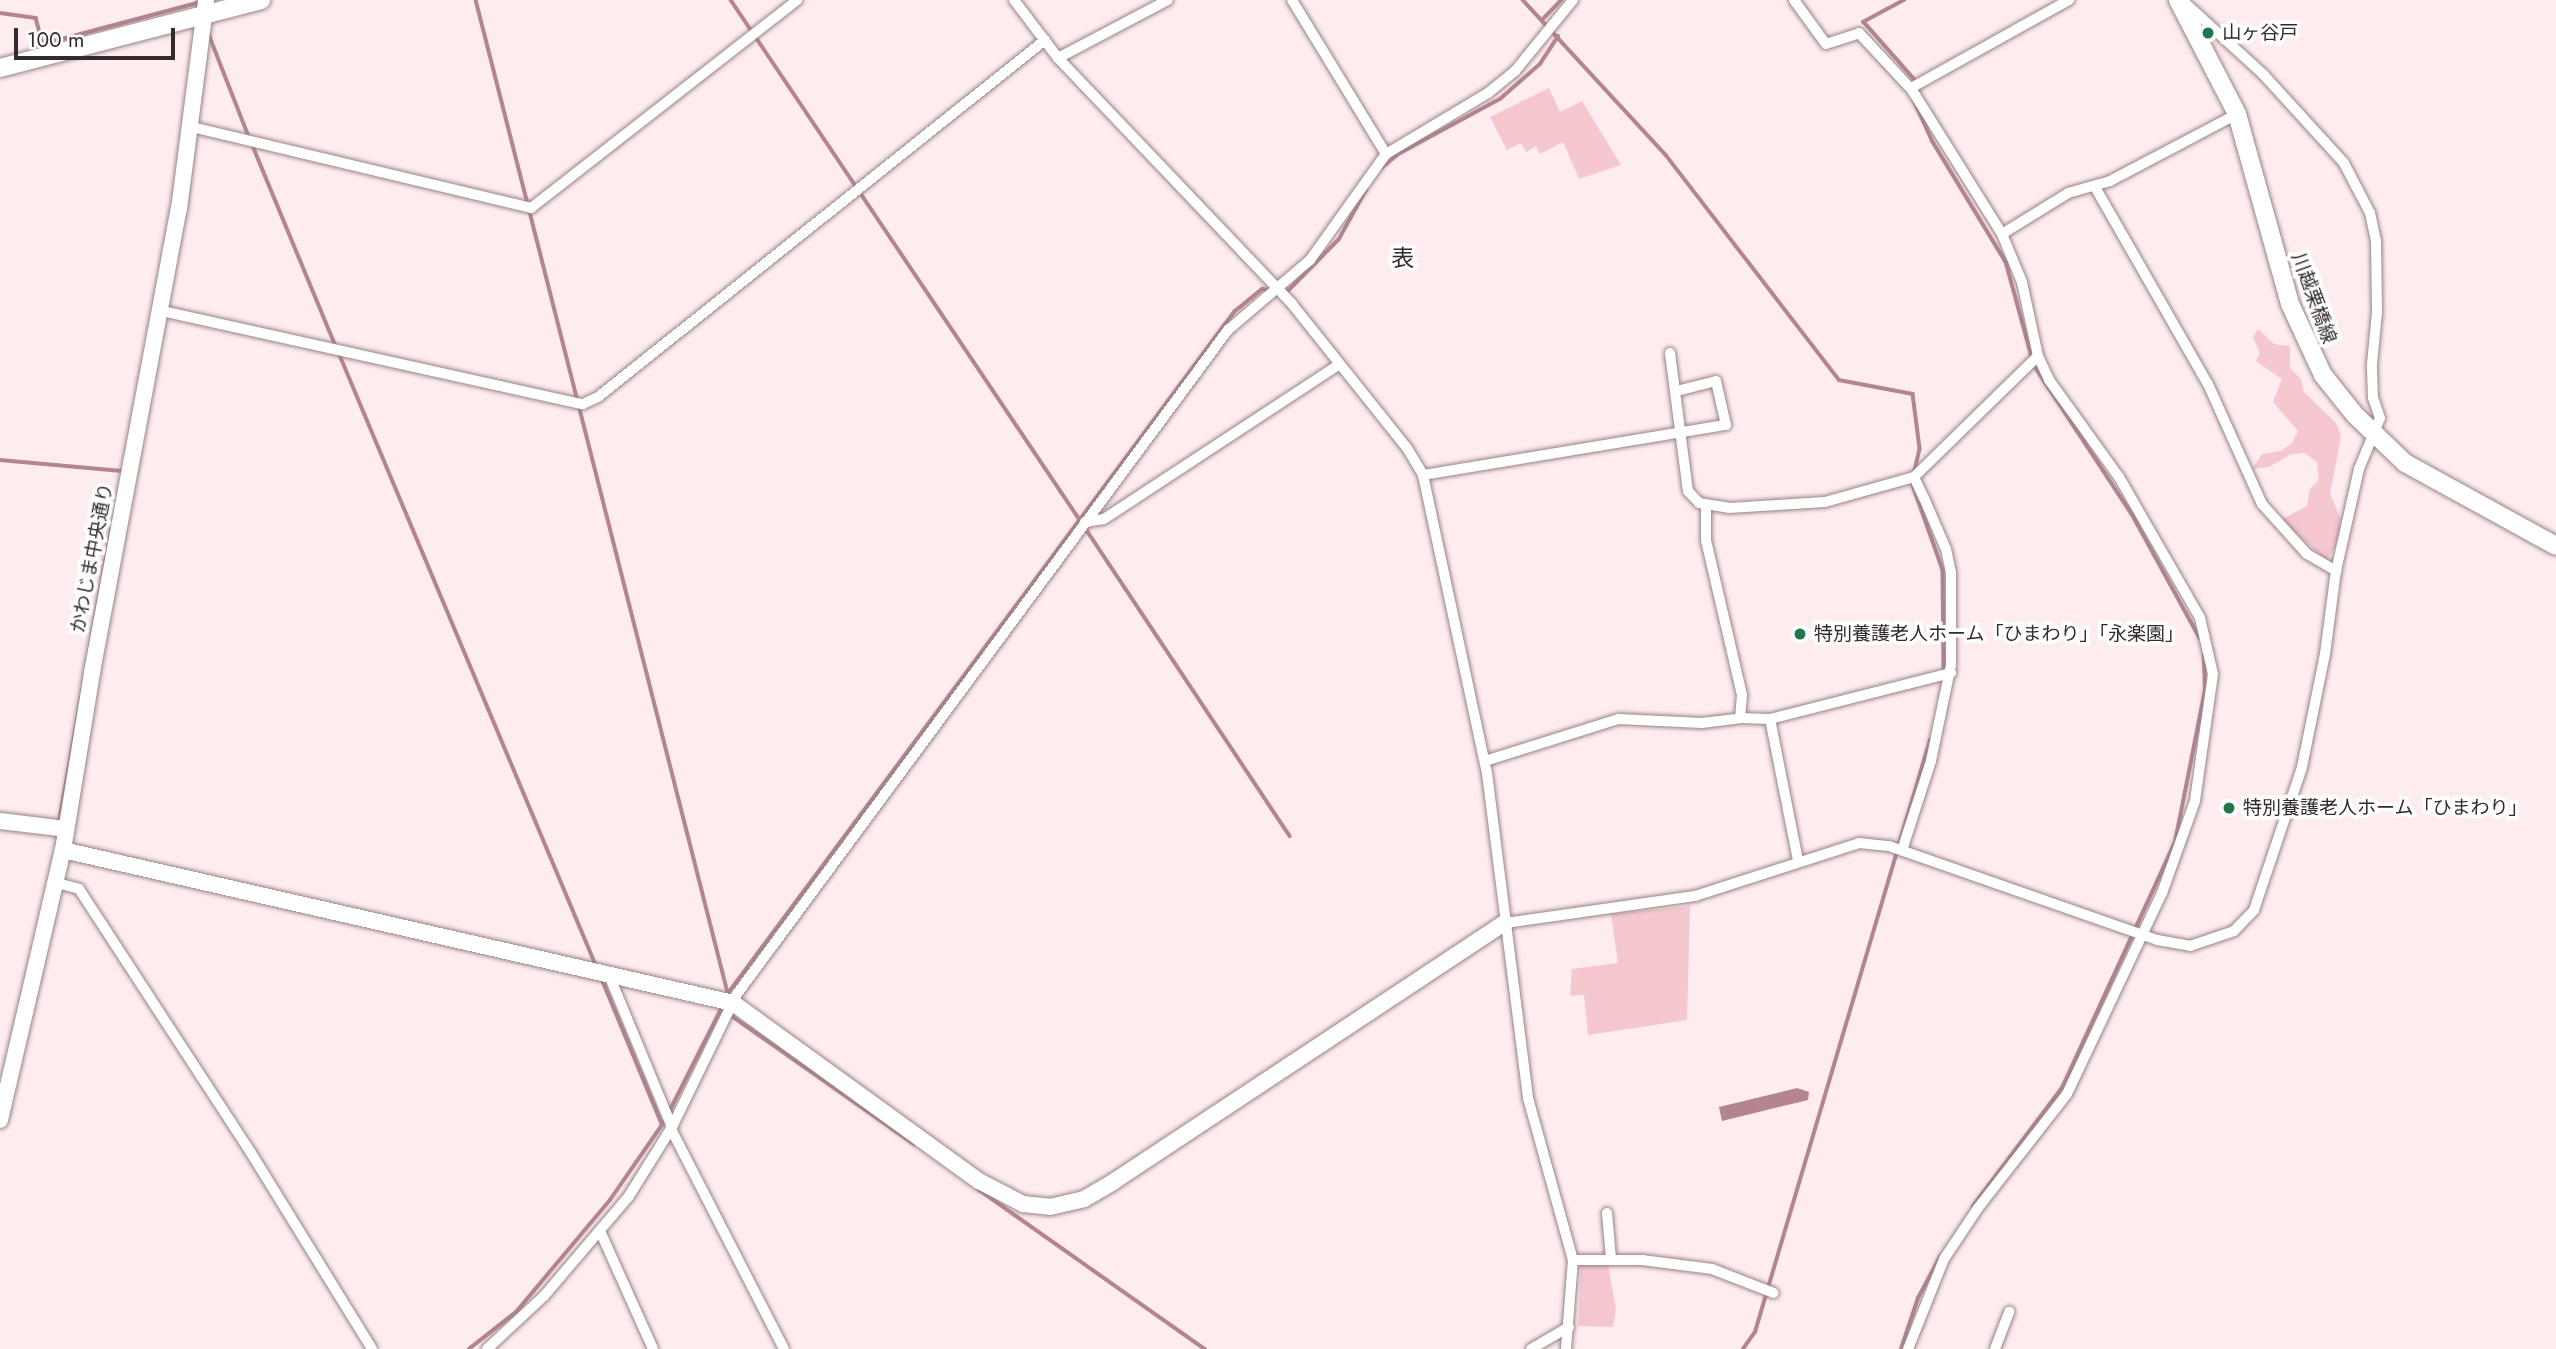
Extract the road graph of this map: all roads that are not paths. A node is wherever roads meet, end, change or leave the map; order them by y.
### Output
1 (261, 0) edge
2 (797, 0) edge
3 (1014, 0) edge
4 (1168, 0) edge
5 (1292, 0) edge
6 (1573, 0) edge
7 (1794, 0) edge
8 (2069, 0) edge
9 (2180, 0) edge
10 (205, 7) edge
11 (1045, 40) junction
12 (1058, 58) junction
13 (0, 68) edge
14 (1911, 88) junction
15 (2237, 114) junction
16 (192, 127) junction
17 (1386, 154) junction
18 (2095, 187) junction
19 (2002, 233) junction
20 (1279, 290) junction
21 (162, 311) junction
22 (1670, 353) dead end
23 (2038, 356) junction
24 (1340, 364) junction
25 (1677, 391) junction
26 (1681, 432) junction
27 (2372, 432) junction
28 (1423, 475) junction
29 (1914, 477) junction
30 (1706, 506) junction
31 (1085, 522) junction
32 (2556, 546) edge
33 (2336, 570) junction
34 (1951, 673) junction
35 (1740, 718) junction
36 (1770, 719) junction
37 (1485, 761) junction
38 (0, 821) edge
39 (66, 829) junction
40 (63, 850) junction
41 (1902, 850) junction
42 (1798, 861) junction
43 (57, 883) junction
44 (1505, 923) junction
45 (2141, 932) junction
46 (609, 975) junction
47 (733, 1003) junction
48 (0, 1120) edge
49 (672, 1128) junction
50 (1607, 1213) dead end
51 (600, 1231) junction
52 (1611, 1259) junction
53 (1573, 1260) junction
54 (1774, 1293) dead end
55 (2009, 1312) dead end
56 (1569, 1328) junction
57 (1911, 1348) edge
58 (372, 1349) edge
59 (487, 1349) edge
60 (653, 1349) edge
61 (784, 1349) edge
62 (1531, 1349) edge
63 (1566, 1349) edge
64 (1995, 1349) edge

1 - 10 main road
2 - 16 street
3 - 11 street
4 - 12 street
5 - 17 street
6 - 17 street
7 - 14 street
8 - 14 street
9 - 15 main road, 川越栗橋線
9 - 27 street
10 - 13 main road
10 - 16 street, かわじま中央通り
11 - 12 street
11 - 21 street
12 - 20 street
14 - 19 street
15 - 18 street
15 - 27 main road, 川越栗橋線
16 - 21 street, かわじま中央通り
17 - 20 street
18 - 19 street
18 - 33 street
19 - 23 street
20 - 24 street
20 - 31 street
21 - 39 street, かわじま中央通り
22 - 25 street
23 - 29 street
23 - 45 street
24 - 28 street
24 - 31 street
25 - 26 street
25 - 26 street
26 - 28 street
26 - 30 street
27 - 32 main road, 川越栗橋線
27 - 33 street
28 - 37 street
29 - 30 street
29 - 34 street
30 - 35 street
31 - 47 street
33 - 45 street
34 - 36 street
34 - 41 street
35 - 36 street
35 - 37 street
36 - 42 street
37 - 44 street
38 - 39 street
39 - 40 street, かわじま中央通り
40 - 43 street, かわじま中央通り
40 - 46 street
41 - 42 street
41 - 45 street
42 - 44 street
43 - 48 street, かわじま中央通り
43 - 58 street
44 - 47 street
44 - 53 street
45 - 57 street
46 - 47 street
46 - 49 street
47 - 49 street
49 - 51 street
49 - 61 street
50 - 52 street
51 - 59 street
51 - 60 street
52 - 53 street
52 - 54 street
53 - 56 street
55 - 64 street
56 - 62 street
56 - 63 street

